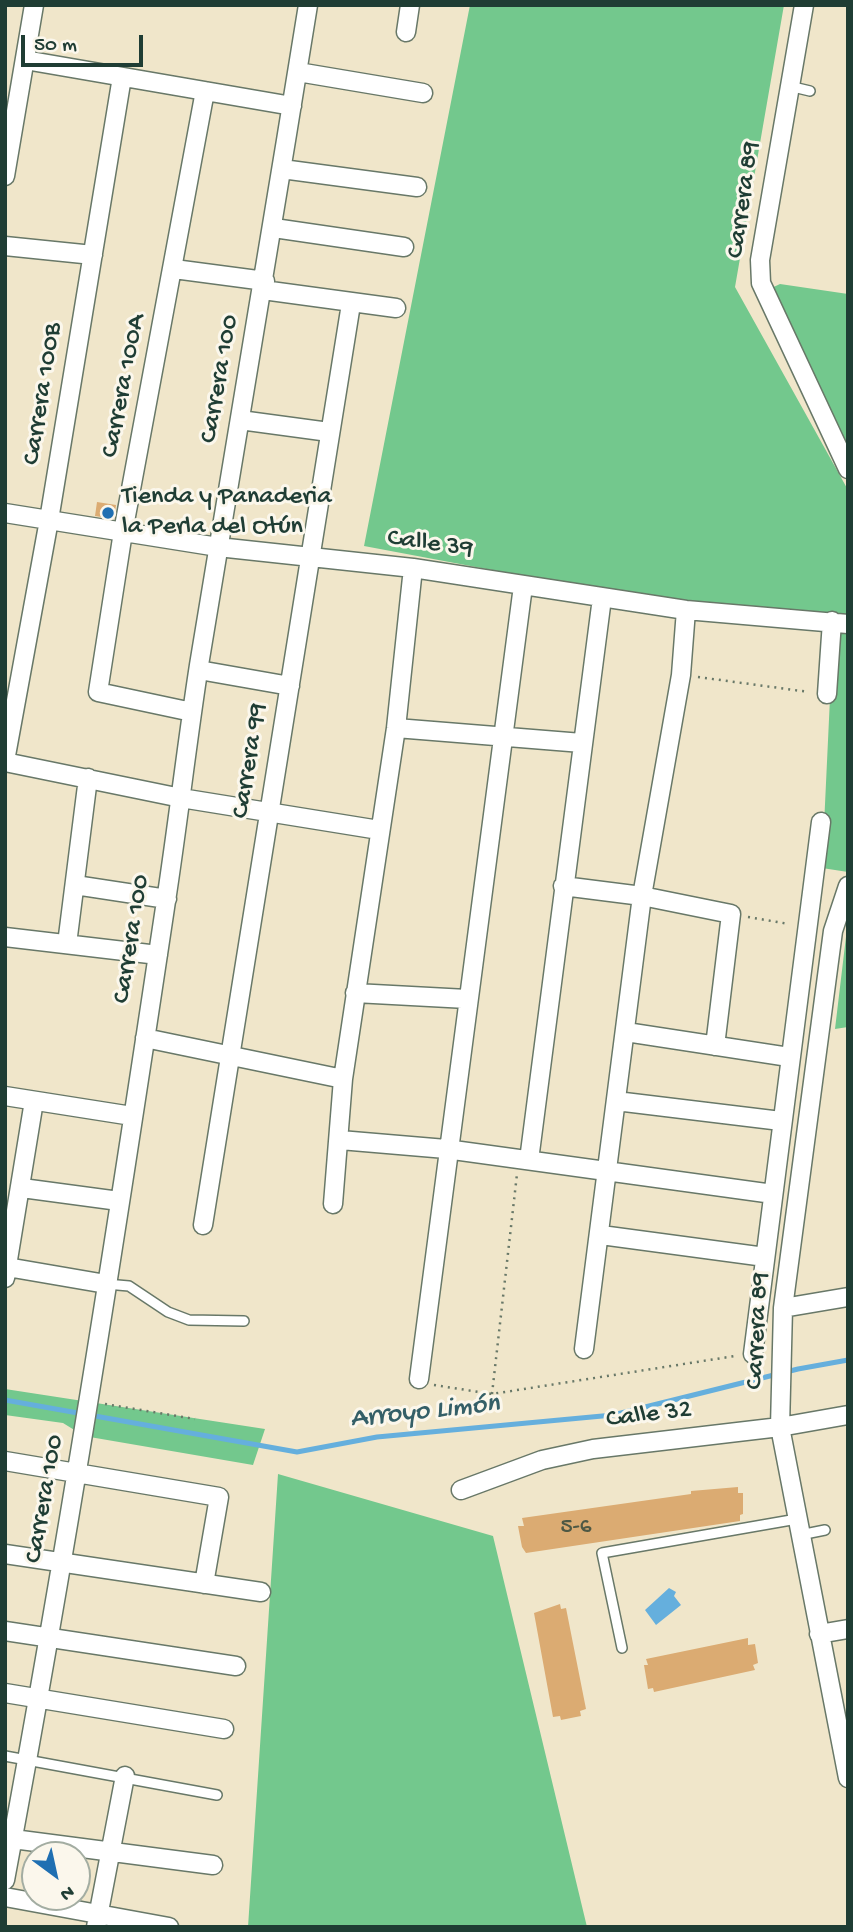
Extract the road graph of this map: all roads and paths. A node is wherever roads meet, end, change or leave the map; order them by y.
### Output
1 (34, 5) edge
2 (308, 5) edge
3 (410, 5) edge
4 (804, 5) edge
5 (406, 32) dead end
6 (25, 60) junction
7 (298, 72) junction
8 (122, 77) junction
9 (789, 86) junction
10 (205, 91) junction
11 (810, 91) dead end
12 (423, 93) dead end
13 (292, 106) junction
14 (282, 169) junction
15 (5, 176) edge
16 (417, 187) dead end
17 (274, 228) junction
18 (5, 246) edge
19 (404, 247) dead end
20 (93, 255) junction
21 (174, 269) junction
22 (264, 285) junction
23 (351, 304) junction
24 (396, 308) dead end
25 (240, 420) junction
26 (328, 432) junction
27 (848, 469) edge
28 (5, 513) edge
29 (49, 520) junction
30 (123, 532) junction
31 (218, 547) junction
32 (310, 557) junction
33 (413, 568) junction
34 (523, 586) junction
35 (602, 598) junction
36 (686, 610) junction
37 (840, 623) edge
38 (199, 670) junction
39 (681, 675) junction
40 (290, 686) junction
41 (827, 694) joint
42 (192, 712) junction
43 (396, 728) junction
44 (502, 738) junction
45 (582, 743) junction
46 (5, 761) edge
47 (88, 778) junction
48 (181, 799) junction
49 (269, 813) junction
50 (821, 822) dead end
51 (379, 830) junction
52 (75, 885) junction
53 (563, 886) junction
54 (848, 886) edge
55 (642, 896) junction
56 (167, 899) junction
57 (731, 914) junction
58 (806, 927) junction
59 (5, 937) edge
60 (67, 944) junction
61 (158, 955) junction
62 (355, 993) junction
63 (467, 999) junction
64 (626, 1032) junction
65 (145, 1038) junction
66 (715, 1046) junction
67 (231, 1056) junction
68 (789, 1057) junction
69 (343, 1079) junction
70 (5, 1096) edge
71 (34, 1101) junction
72 (616, 1101) junction
73 (132, 1116) junction
74 (781, 1121) junction
75 (340, 1140) junction
76 (446, 1149) junction
77 (524, 1160) junction
78 (607, 1172) junction
79 (22, 1188) junction
80 (772, 1194) junction
81 (119, 1201) junction
82 (333, 1203) dead end
83 (203, 1225) dead end
84 (601, 1235) junction
85 (765, 1257) junction
86 (6, 1273) edge
87 (106, 1284) junction
88 (848, 1297) edge
89 (783, 1308) junction
90 (244, 1321) dead end
91 (584, 1349) dead end
92 (753, 1354) joint
93 (418, 1379) joint
94 (492, 1394) junction
95 (88, 1397) junction
96 (848, 1415) edge
97 (195, 1419) dead end
98 (780, 1421) junction
99 (5, 1461) edge
100 (76, 1472) junction
101 (461, 1490) dead end
102 (798, 1527) junction
103 (825, 1530) dead end
104 (5, 1554) edge
105 (62, 1562) junction
106 (204, 1584) junction
107 (261, 1592) dead end
108 (848, 1629) edge
109 (5, 1631) edge
110 (819, 1634) junction
111 (50, 1638) junction
112 (622, 1648) dead end
113 (236, 1666) dead end
114 (5, 1693) edge
115 (40, 1699) junction
116 (224, 1729) dead end
117 (5, 1756) edge
118 (26, 1760) junction
119 (125, 1776) junction
120 (848, 1778) edge
121 (217, 1795) dead end
122 (11, 1802) edge
123 (13, 1839) junction
124 (110, 1852) junction
125 (213, 1865) dead end
126 (5, 1880) edge
127 (5, 1896) edge
128 (97, 1920) edge
129 (169, 1927) edge

1 - 6 street
2 - 7 street, Carrera 100
3 - 5 street
4 - 9 street, Carrera 89
6 - 8 street
6 - 15 street
7 - 12 street
7 - 13 street, Carrera 100
8 - 10 street
8 - 20 street, Carrera 100B
9 - 11 lane
9 - 27 street, Carrera 89
10 - 13 street
10 - 21 street, Carrera 100A
13 - 14 street, Carrera 100
14 - 16 street
14 - 17 street, Carrera 100
17 - 19 street
17 - 22 street, Carrera 100
18 - 20 street
20 - 29 street, Carrera 100B
21 - 22 street
21 - 30 street, Carrera 100A
22 - 23 street
22 - 25 street, Carrera 100
23 - 24 street
23 - 26 street, Carrera 99
25 - 26 street
25 - 31 street, Carrera 100
26 - 32 street, Carrera 99
28 - 29 street, Calle 39
29 - 30 street, Calle 39
29 - 46 street, Carrera 100B
30 - 31 street, Calle 39
30 - 42 street, Carrera 100A
31 - 32 street, Calle 39
31 - 38 street, Carrera 100
32 - 33 street, Calle 39
32 - 40 street, Carrera 99
33 - 34 street, Calle 39
33 - 43 street
34 - 35 street, Calle 39
34 - 44 street
35 - 36 street, Calle 39
35 - 45 street
36 - 37 street, Calle 39
36 - 39 street
37 - 41 street
38 - 40 street
38 - 42 street, Carrera 100
39 - 41 path
39 - 55 street
40 - 49 street, Carrera 99
42 - 48 street, Carrera 100
43 - 44 street
43 - 51 street
44 - 45 street
44 - 63 street
45 - 53 street
46 - 47 street
47 - 48 street
47 - 52 street
48 - 49 street
48 - 56 street, Carrera 100
49 - 51 street
49 - 67 street, Carrera 99
50 - 58 street
51 - 62 street
52 - 56 street
52 - 60 street
53 - 55 street
53 - 77 street
54 - 89 street, Carrera 89
55 - 57 street
55 - 64 street
56 - 61 street, Carrera 100
57 - 58 path
57 - 66 street
58 - 68 street
59 - 60 street
60 - 61 street
61 - 65 street, Carrera 100
62 - 63 street
62 - 69 street
63 - 76 street
64 - 66 street
64 - 72 street
65 - 67 street
65 - 73 street, Carrera 100
66 - 68 street
67 - 69 street
67 - 83 street, Carrera 99
68 - 74 street
69 - 75 street
70 - 71 street
71 - 73 street
71 - 79 street
72 - 74 street
72 - 78 street
73 - 81 street, Carrera 100
74 - 80 street
75 - 76 street
75 - 82 street
76 - 77 street
76 - 93 street
77 - 78 street
77 - 94 path
78 - 80 street
78 - 84 street
79 - 81 street
79 - 86 street
80 - 85 street
81 - 87 street, Carrera 100
84 - 85 street
84 - 91 street
85 - 92 street
86 - 87 street
87 - 90 lane
87 - 95 street, Carrera 100
88 - 89 street
89 - 98 street, Carrera 89
92 - 94 path
93 - 94 path
95 - 97 path
95 - 100 street, Carrera 100
96 - 98 street, Calle 32
98 - 101 street, Calle 32
98 - 102 street, Carrera 89
99 - 100 street
100 - 105 street, Carrera 100
100 - 106 street
102 - 103 lane
102 - 110 street, Carrera 89
102 - 112 lane
104 - 105 street
105 - 106 street
105 - 111 street, Carrera 100
106 - 107 street
108 - 110 street
109 - 111 street
110 - 120 street, Carrera 89
111 - 113 street
111 - 115 street, Carrera 100
114 - 115 street
115 - 116 street
115 - 118 street, Carrera 100
117 - 118 lane
118 - 119 lane
118 - 122 street, Carrera 100
119 - 121 lane
119 - 124 street
122 - 123 street, Carrera 100
123 - 124 street
123 - 126 street, Carrera 100
124 - 125 street
124 - 128 street
127 - 128 street
128 - 129 street

